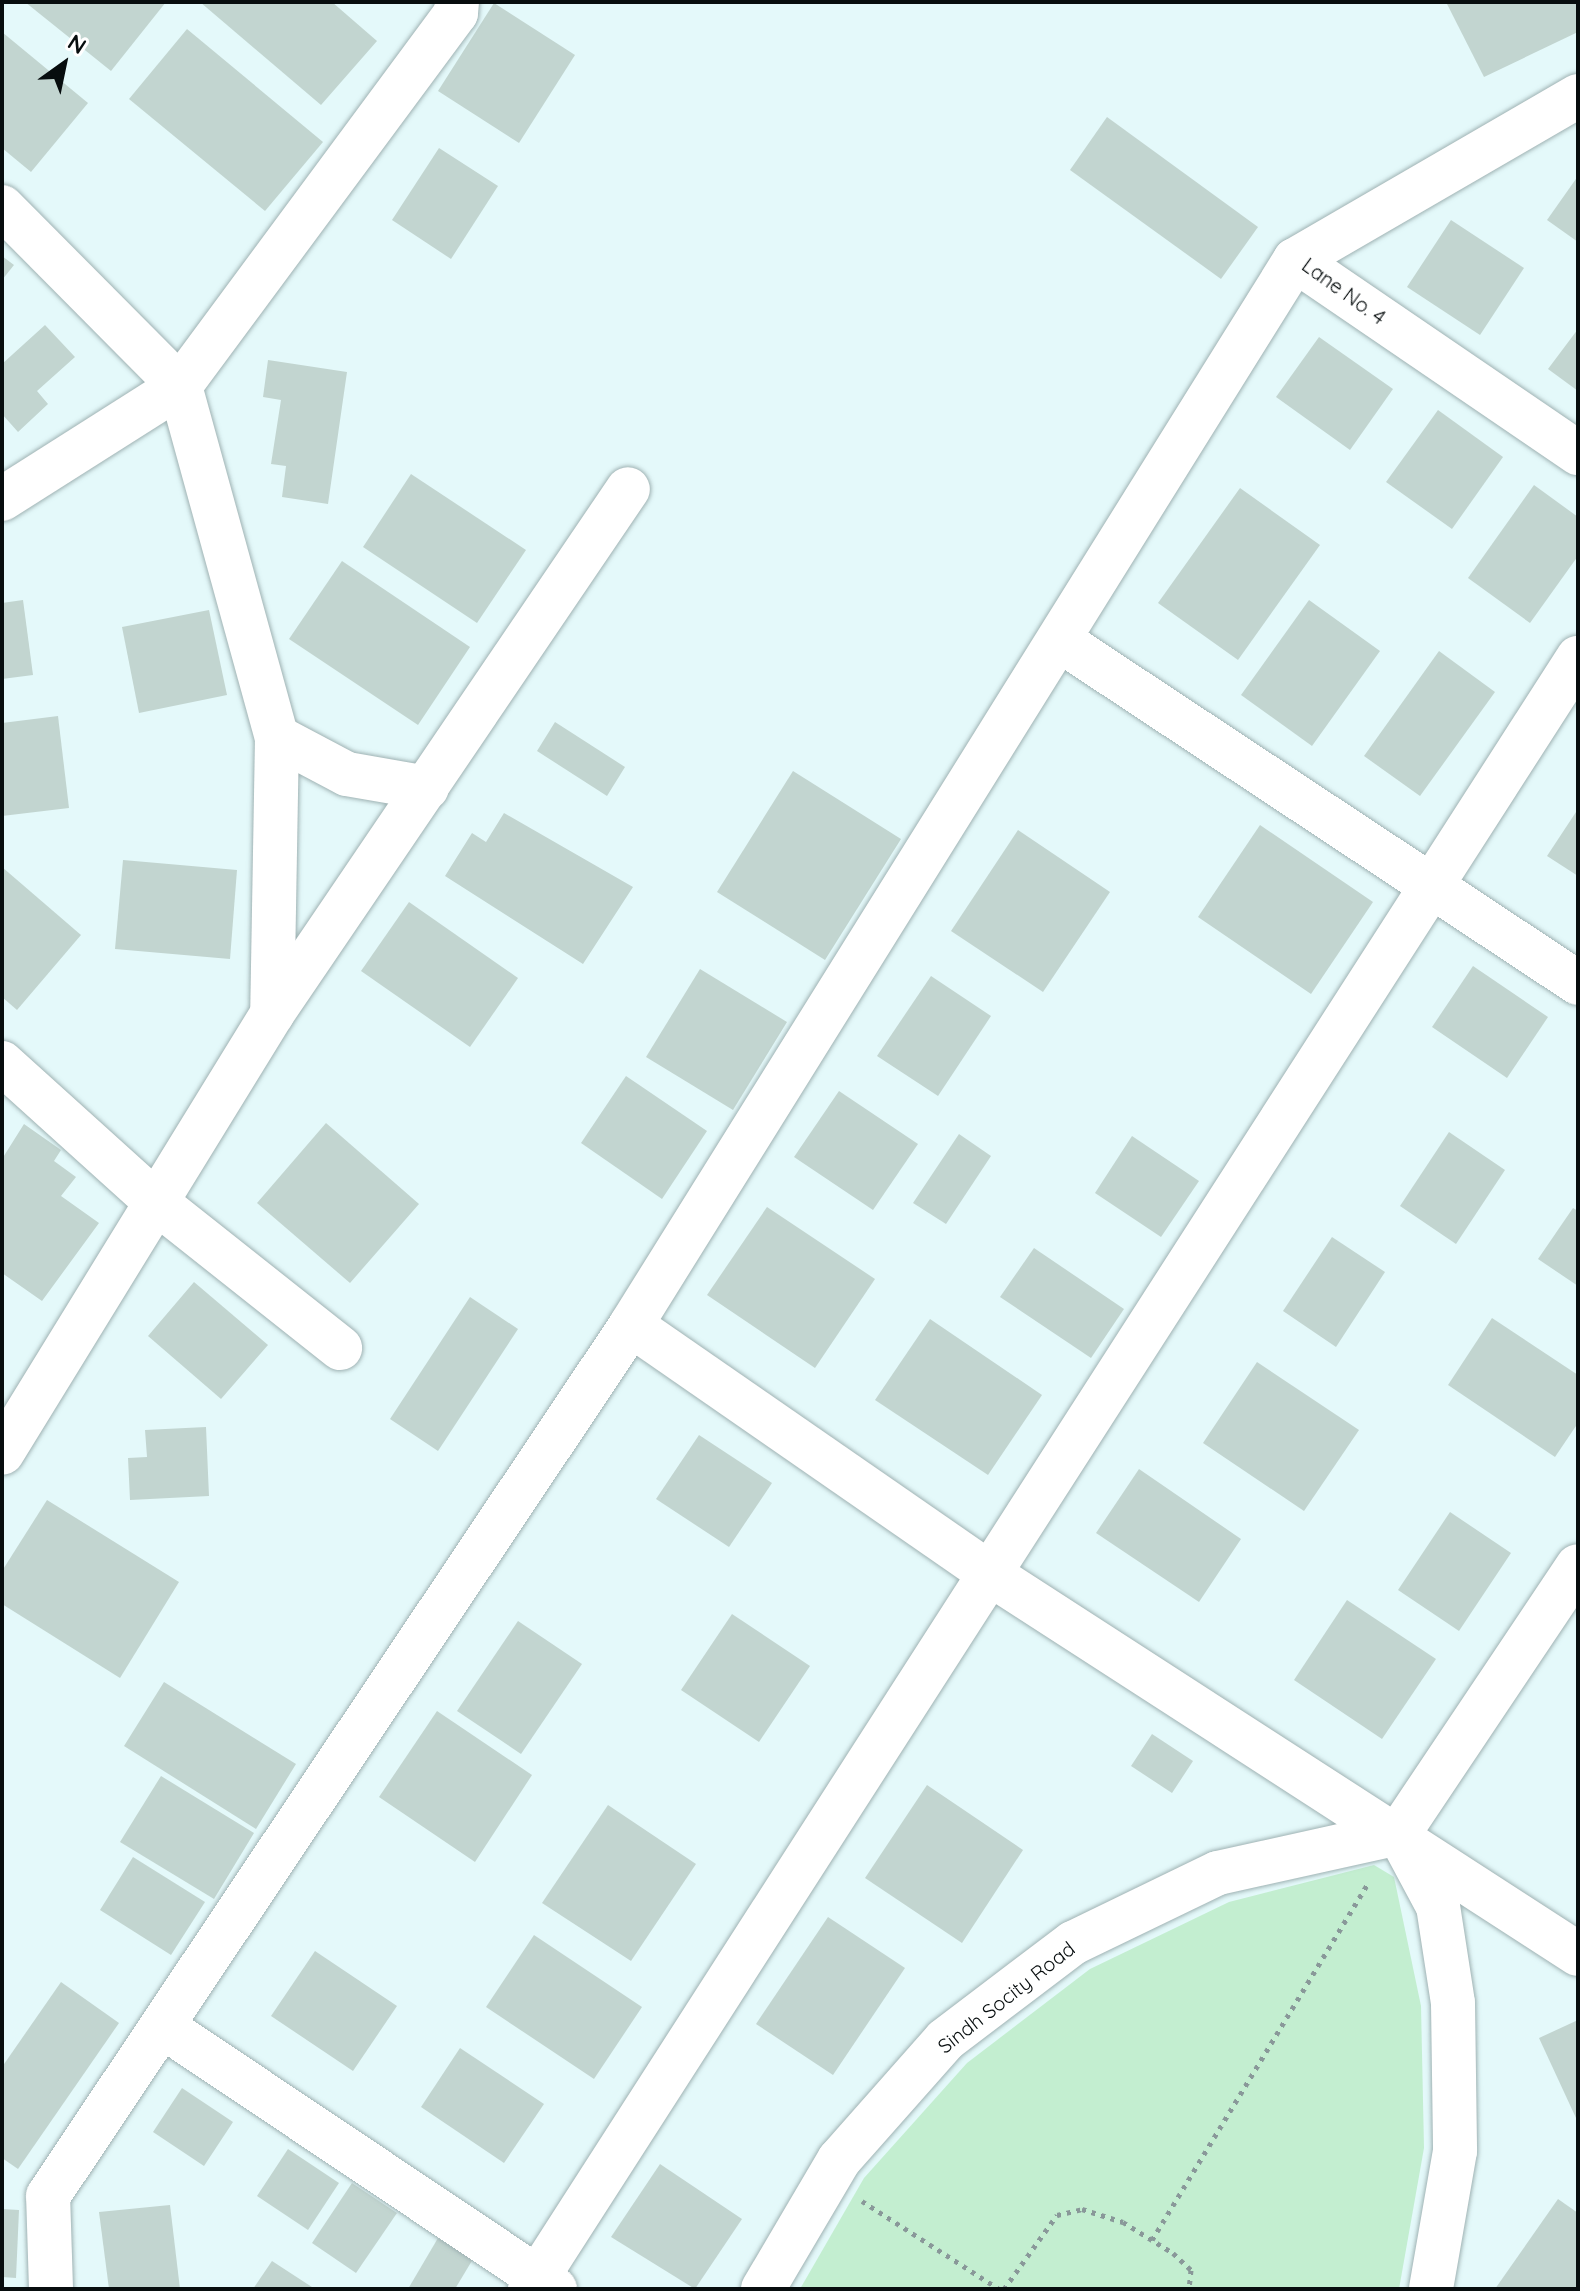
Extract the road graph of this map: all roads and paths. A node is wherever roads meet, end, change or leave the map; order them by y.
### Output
1 (457, 2) edge
2 (1578, 96) edge
3 (2, 207) edge
4 (1295, 260) junction
5 (180, 386) junction
6 (1578, 453) edge
7 (628, 489) dead end
8 (2, 499) edge
9 (1061, 641) junction
10 (1578, 658) edge
11 (277, 737) junction
12 (427, 788) junction
13 (1429, 888) junction
14 (1578, 983) edge
15 (272, 1014) junction
16 (2, 1063) edge
17 (156, 1202) junction
18 (631, 1325) junction
19 (340, 1348) dead end
20 (2, 1453) edge
21 (1578, 1566) edge
22 (990, 1574) junction
23 (1399, 1833) junction
24 (1578, 1954) edge
25 (162, 2026) junction
26 (827, 2179) junction
27 (1152, 2240) junction
28 (541, 2285) edge
29 (51, 2289) edge
30 (763, 2289) edge
31 (1001, 2289) edge
32 (1189, 2289) edge
33 (1431, 2289) edge

1 - 5 lane
2 - 4 lane, Lane No. 4
3 - 5 lane
4 - 6 lane, Lane No. 4
4 - 9 lane
5 - 8 lane
5 - 11 lane
7 - 12 lane
9 - 13 lane
9 - 18 lane
10 - 13 lane
11 - 12 lane
11 - 15 lane
12 - 15 lane
13 - 14 lane
13 - 22 lane
15 - 17 lane
16 - 17 lane
17 - 19 lane
17 - 20 lane
18 - 22 lane
18 - 25 lane
21 - 23 lane
22 - 23 lane
22 - 28 lane
23 - 24 lane
23 - 26 lane, Sindh Socity Road
23 - 27 path
23 - 33 lane
25 - 28 lane
25 - 29 lane
26 - 30 lane, Sindh Socity Road
26 - 31 path
27 - 31 path
27 - 32 path

